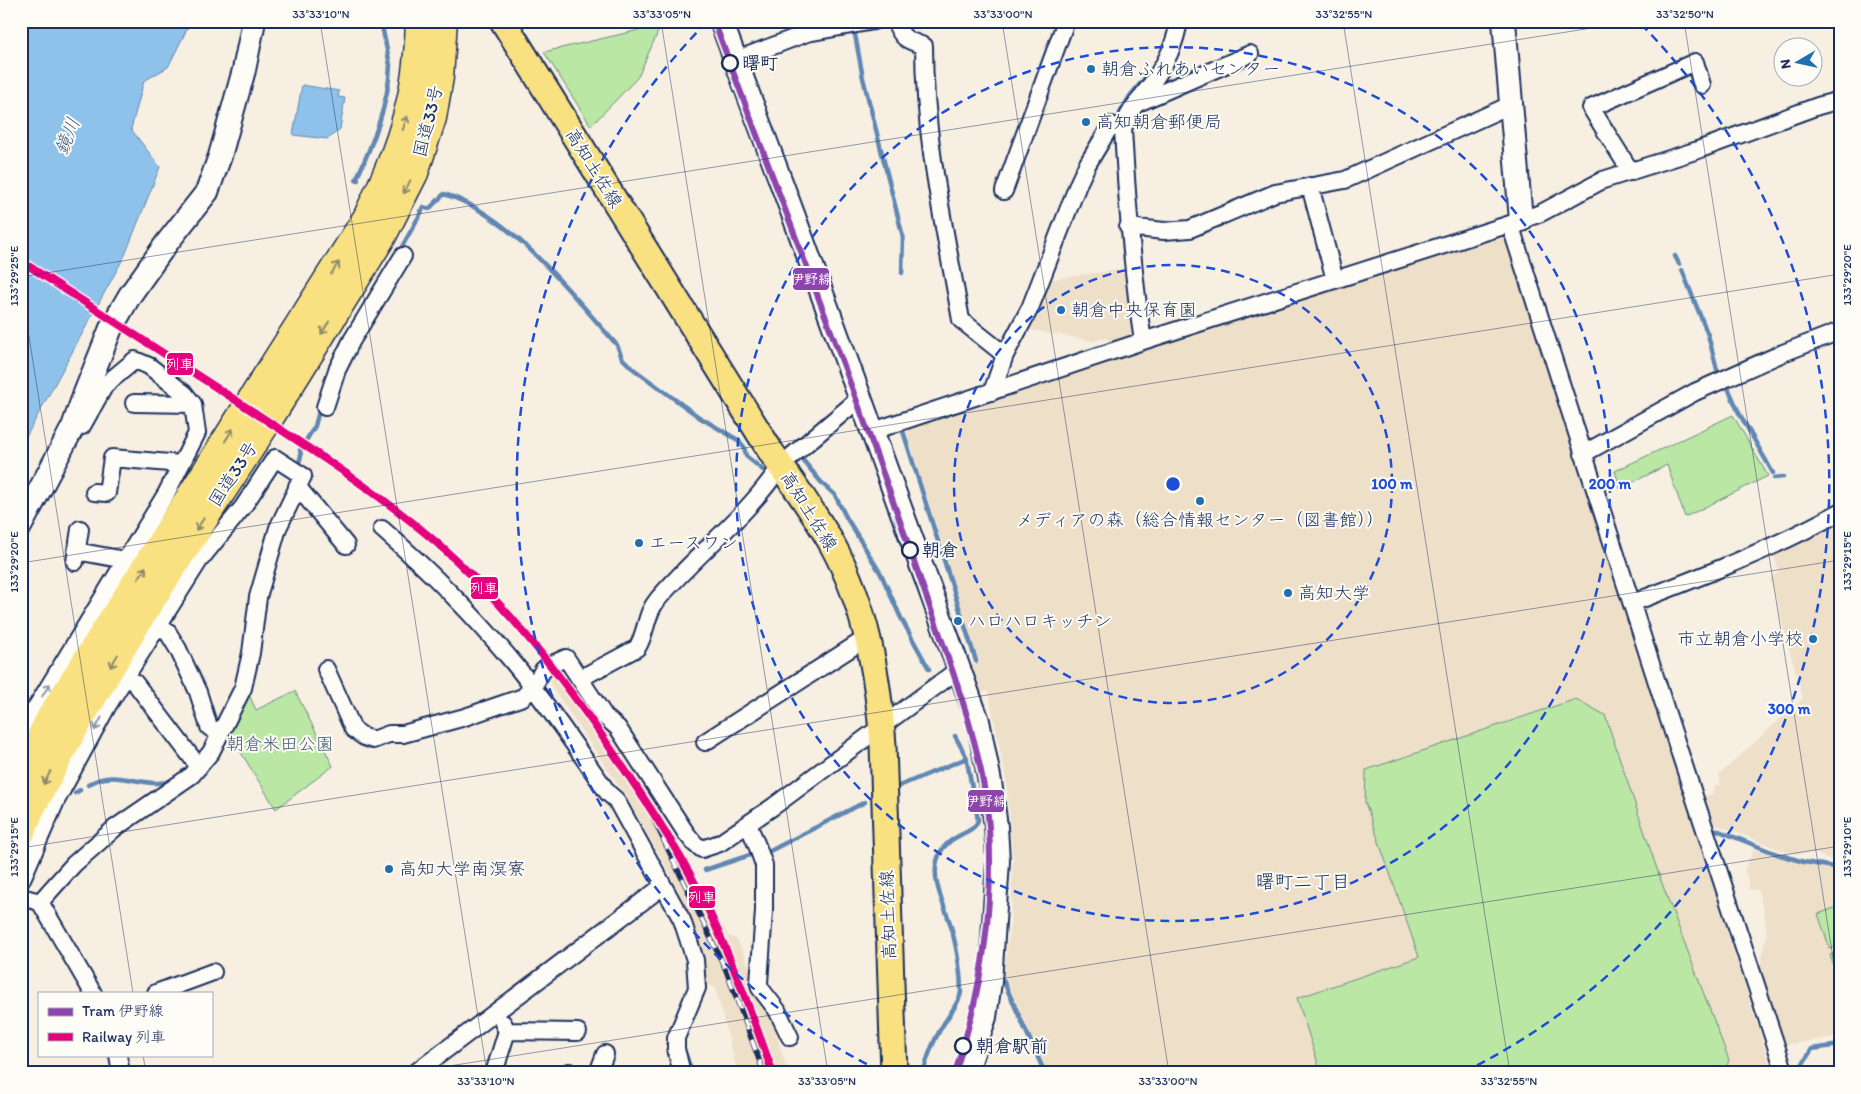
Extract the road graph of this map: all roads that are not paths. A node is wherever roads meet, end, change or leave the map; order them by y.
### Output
1 (254, 21) edge
2 (420, 21) edge
3 (443, 21) edge
4 (503, 21) edge
5 (721, 21) edge
6 (874, 21) edge
7 (895, 21) edge
8 (1066, 21) edge
9 (1179, 21) edge
10 (1504, 21) edge
11 (806, 27) edge
12 (1250, 54) dead end
13 (736, 60) junction
14 (1702, 85) dead end
15 (1840, 100) edge
16 (1136, 104) junction
17 (1510, 105) junction
18 (1123, 129) junction
19 (1631, 172) junction
20 (1310, 186) junction
21 (1004, 192) dead end
22 (1515, 222) junction
23 (1128, 227) junction
24 (403, 256) dead end
25 (1335, 280) junction
26 (1840, 331) edge
27 (1143, 341) junction
28 (1005, 355) junction
29 (992, 392) junction
30 (860, 398) junction
31 (134, 403) dead end
32 (193, 404) junction
33 (325, 407) dead end
34 (73, 427) junction
35 (873, 431) junction
36 (1583, 454) junction
37 (181, 464) junction
38 (781, 466) junction
39 (297, 477) junction
40 (94, 492) dead end
41 (1840, 512) edge
42 (21, 525) edge
43 (382, 528) dead end
44 (80, 529) dead end
45 (346, 545) dead end
46 (125, 560) junction
47 (1632, 603) junction
48 (134, 606) junction
49 (868, 638) junction
50 (959, 669) junction
51 (326, 670) dead end
52 (126, 677) junction
53 (581, 678) junction
54 (533, 687) junction
55 (881, 725) junction
56 (21, 732) edge
57 (216, 732) junction
58 (705, 742) dead end
59 (195, 763) junction
60 (21, 777) edge
61 (748, 824) junction
62 (21, 832) edge
63 (21, 881) edge
64 (664, 886) junction
65 (21, 897) edge
66 (40, 902) junction
67 (213, 972) dead end
68 (92, 992) edge
69 (159, 992) edge
70 (497, 1011) junction
71 (507, 1031) junction
72 (578, 1032) dead end
73 (790, 1037) dead end
74 (605, 1054) dead end
75 (118, 1056) edge
76 (122, 1073) edge
77 (415, 1073) edge
78 (494, 1073) edge
79 (598, 1073) edge
80 (682, 1073) edge
81 (894, 1073) edge
82 (966, 1073) edge
83 (1785, 1073) edge

1 - 34 main road
48 -> 2 highway, 国道33号
3 -> 48 highway, 国道33号
4 - 38 main road, 高知土佐線
5 - 13 main road
6 - 11 street
7 - 28 street
8 - 21 street
9 - 16 street
10 - 17 main road
11 - 13 street
12 - 16 street
13 - 30 main road
14 - 19 street
15 - 19 street
16 - 18 street
17 - 20 street
17 - 22 main road
18 - 23 street
18 - 28 street
19 - 22 street
20 - 23 street
20 - 25 street
22 - 25 street
22 - 36 street
23 - 27 street
24 - 33 street
25 - 27 street
26 - 36 street
27 - 29 street
28 - 29 street
29 - 35 street
30 - 35 main road
30 - 38 street
31 - 32 street
32 - 34 street
32 - 37 street
34 - 42 main road
35 - 50 main road
36 - 47 street
37 - 40 street
37 - 46 street
38 - 49 main road, 高知土佐線
38 - 53 street
39 - 45 street
39 - 48 street
39 - 57 street
41 - 47 street
43 - 54 street
44 - 46 street
46 - 48 street
47 - 83 street
48 - 52 street
56 -> 48 street
48 - 57 street
48 - 60 highway, 国道33号
48 -> 62 highway, 国道33号
49 - 55 main road, 高知土佐線
49 - 58 street
50 - 55 street
50 - 82 main road
51 - 54 street
52 - 59 street
52 -> 63 street
53 - 54 street
53 - 61 street
54 - 64 street
55 - 61 street
55 - 81 main road, 高知土佐線
57 - 59 street
59 - 66 street
61 - 73 street
64 - 70 street
64 - 80 street
65 - 66 street
66 - 68 street
67 - 69 street
70 - 71 street
70 - 77 street
71 - 72 street
71 - 78 street
74 - 79 street
75 - 76 street

